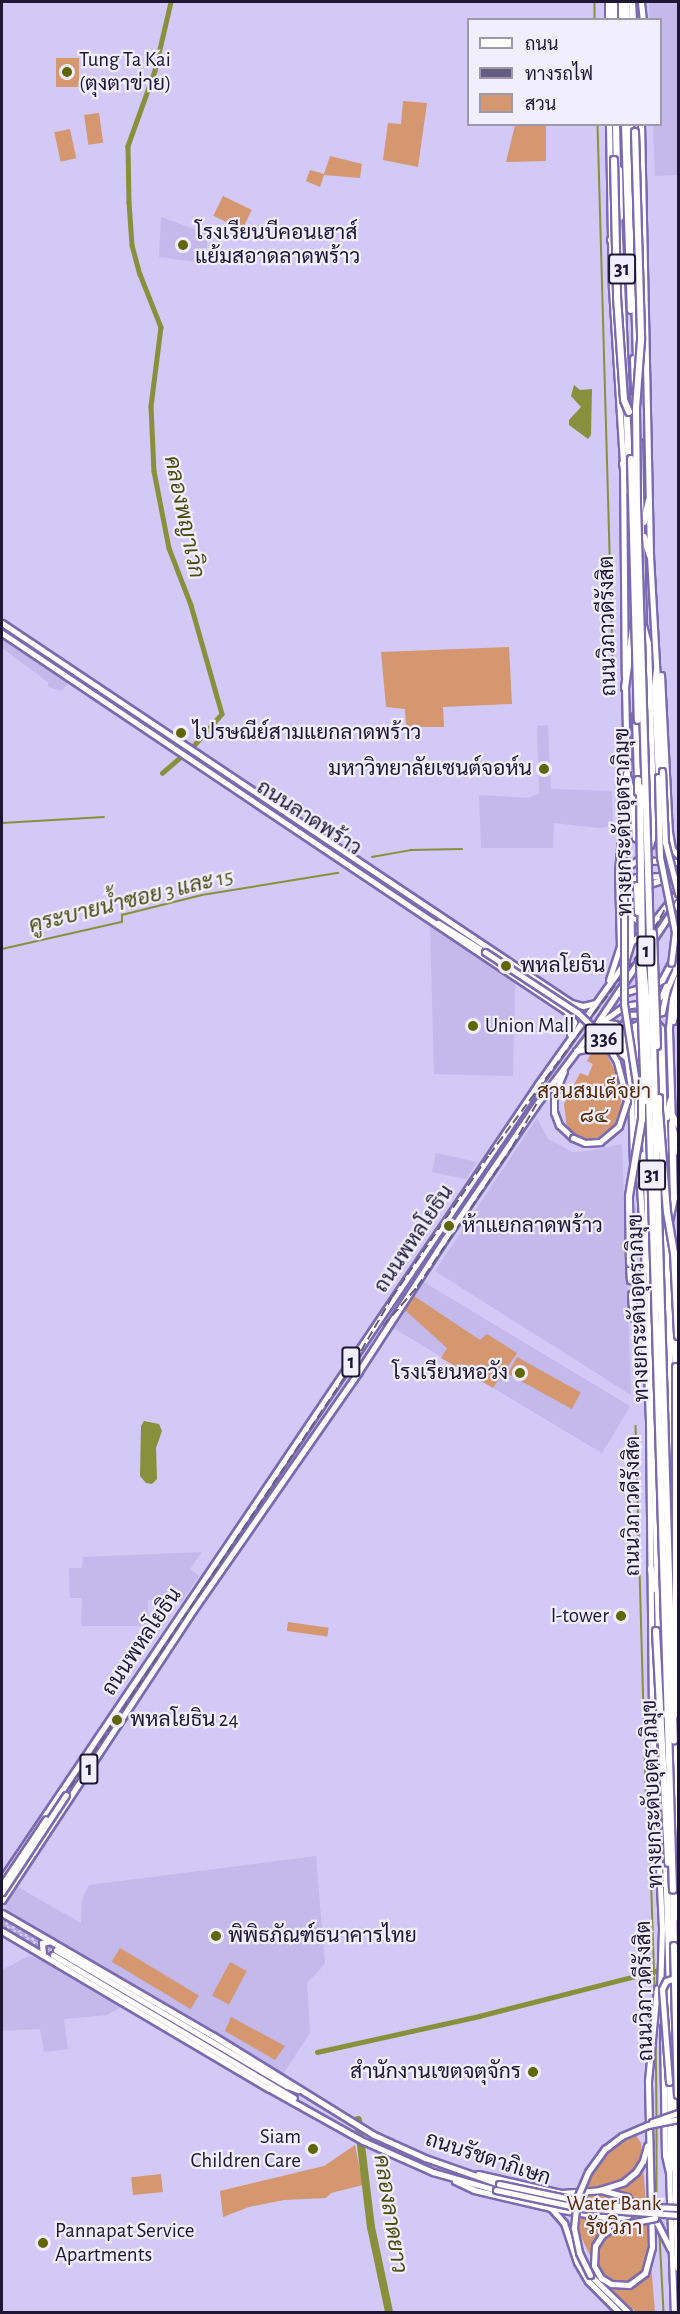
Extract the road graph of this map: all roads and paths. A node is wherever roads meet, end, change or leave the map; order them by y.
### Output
1 (608, 2) edge
2 (613, 2) edge
3 (622, 2) edge
4 (626, 2) edge
5 (632, 2) edge
6 (642, 2) edge
7 (608, 18) edge
8 (614, 18) edge
9 (624, 18) edge
10 (624, 18) edge
11 (633, 18) edge
12 (643, 18) edge
13 (614, 126) edge
14 (614, 126) edge
15 (614, 126) edge
16 (614, 126) edge
17 (627, 126) edge
18 (627, 126) edge
19 (641, 126) edge
20 (635, 128) edge
21 (611, 240) junction
22 (644, 261) junction
23 (620, 267) junction
24 (634, 287) junction
25 (636, 408) junction
26 (629, 412) junction
27 (623, 464) junction
28 (630, 494) junction
29 (650, 501) junction
30 (641, 530) junction
31 (650, 556) junction
32 (2, 623) edge
33 (643, 626) junction
34 (633, 628) junction
35 (2, 633) edge
36 (658, 661) junction
37 (625, 688) junction
38 (204, 758) junction
39 (199, 765) junction
40 (224, 771) junction
41 (627, 772) junction
42 (218, 777) junction
43 (669, 832) junction
44 (650, 845) junction
45 (678, 855) edge
46 (678, 862) edge
47 (677, 873) edge
48 (623, 875) junction
49 (651, 885) junction
50 (677, 892) edge
51 (631, 903) junction
52 (678, 905) edge
53 (632, 916) junction
54 (656, 917) junction
55 (438, 923) junction
56 (619, 932) junction
57 (631, 932) junction
58 (624, 940) junction
59 (632, 942) junction
60 (620, 947) junction
61 (642, 954) junction
62 (678, 956) edge
63 (678, 964) edge
64 (678, 978) edge
65 (606, 988) junction
66 (678, 994) edge
67 (614, 998) junction
68 (663, 999) junction
69 (566, 1000) junction
70 (596, 1003) junction
71 (560, 1007) junction
72 (654, 1014) junction
73 (596, 1025) junction
74 (665, 1029) junction
75 (622, 1032) junction
76 (589, 1035) junction
77 (566, 1044) junction
78 (576, 1051) junction
79 (628, 1059) junction
80 (567, 1063) junction
81 (669, 1065) junction
82 (655, 1066) junction
83 (671, 1100) junction
84 (675, 1124) edge
85 (665, 1128) junction
86 (633, 1134) junction
87 (678, 1152) edge
88 (638, 1160) junction
89 (641, 1181) junction
90 (641, 1200) junction
91 (643, 1233) junction
92 (664, 1242) junction
93 (631, 1281) tunnel mouth
94 (632, 1295) tunnel mouth
95 (651, 1315) junction
96 (678, 1336) edge
97 (645, 1353) junction
98 (338, 1382) junction
99 (347, 1388) junction
100 (318, 1412) junction
101 (326, 1418) junction
102 (671, 1483) junction
103 (678, 1489) edge
104 (651, 1569) junction
105 (165, 1639) junction
106 (678, 1641) edge
107 (172, 1643) junction
108 (675, 1648) junction
109 (676, 1742) edge
110 (92, 1764) junction
111 (78, 1766) junction
112 (663, 1769) junction
113 (65, 1794) junction
114 (656, 1794) junction
115 (2, 1879) edge
116 (2, 1884) edge
117 (9, 1887) junction
118 (673, 1890) junction
119 (2, 1892) edge
120 (2, 1900) edge
121 (2, 1912) edge
122 (678, 1918) edge
123 (2, 1931) edge
124 (51, 1941) junction
125 (43, 1955) junction
126 (678, 1977) edge
127 (659, 1981) junction
128 (303, 2091) junction
129 (678, 2096) edge
130 (301, 2105) junction
131 (678, 2113) edge
132 (678, 2119) edge
133 (648, 2126) junction
134 (461, 2171) junction
135 (669, 2172) junction
136 (448, 2176) junction
137 (498, 2187) junction
138 (600, 2190) junction
139 (551, 2208) junction
140 (678, 2208) edge
141 (652, 2210) junction
142 (577, 2212) junction
143 (678, 2215) edge
144 (668, 2216) junction
145 (562, 2220) junction
146 (672, 2253) junction
147 (678, 2268) edge
148 (619, 2313) edge
149 (628, 2313) edge
150 (674, 2313) edge

1 - 7 main road
2 - 8 highway
3 - 9 highway
4 - 10 highway
5 - 11 highway
6 - 12 main road
13 - 26 highway, bridge
14 - 21 main road, ถนนวิภาวดีรังสิต / 31
15 - 23 highway, ถนนวิภาวดีรังสิต / 31
16 - 26 highway, ทางยกระดับอุตราภิมุข / 31
17 - 24 highway, ถนนวิภาวดีรังสิต / 31
18 - 25 highway, ทางยกระดับอุตราภิมุข / 31, bridge
19 - 22 main road, ถนนวิภาวดีรังสิต / 31
20 - 25 highway, bridge
21 - 23 highway
21 - 27 main road, ถนนวิภาวดีรังสิต / 31
22 - 24 highway
22 - 29 main road, ถนนวิภาวดีรังสิต / 31
23 - 28 highway, ถนนวิภาวดีรังสิต / 31
24 - 30 highway, ถนนวิภาวดีรังสิต / 31
25 - 82 highway, ทางยกระดับอุตราภิมุข / 31, bridge
26 - 61 highway, ทางยกระดับอุตราภิมุข / 31, bridge
27 - 28 highway
27 - 37 main road, ถนนวิภาวดีรังสิต / 31
28 - 34 highway, ถนนวิภาวดีรังสิต / 31
29 - 30 highway
29 - 31 main road, ถนนวิภาวดีรังสิต / 31
30 - 31 highway
30 - 33 highway, ถนนวิภาวดีรังสิต / 31
31 - 36 main road, ถนนวิภาวดีรังสิต / 31
32 - 38 main road, ถนนลาดพร้าว
33 - 44 highway
33 - 92 highway, ถนนวิภาวดีรังสิต / 31, bridge
34 - 37 highway
34 - 95 highway, ถนนวิภาวดีรังสิต / 31, bridge
35 - 39 main road, ถนนลาดพร้าว
36 - 43 main road
36 - 50 main road, ถนนวิภาวดีรังสิต / 31, bridge
36 - 67 main road, bridge
37 - 41 main road, ถนนวิภาวดีรังสิต / 31
38 - 39 main road
38 - 40 main road, ถนนลาดพร้าว
39 - 42 main road, ถนนลาดพร้าว
40 - 42 main road
40 - 69 main road, ถนนลาดพร้าว
41 - 44 highway
41 - 48 main road, ถนนวิภาวดีรังสิต / 31
41 - 56 main road
42 - 55 main road, ถนนลาดพร้าว
43 - 44 main road
43 - 45 main road
46 - 48 main road
47 - 49 main road
47 - 51 main road, ถนนพหลโยธิน
48 - 88 main road, ถนนวิภาวดีรังสิต / 31, bridge
49 - 50 main road
49 - 51 main road
50 - 52 main road, ถนนวิภาวดีรังสิต
50 - 54 main road
51 - 53 main road, ถนนพหลโยธิน / 1
52 - 67 main road, ถนนพหลโยธิน / 1
53 - 54 main road
53 - 57 main road, ถนนพหลโยธิน / 1
54 - 59 main road
55 - 71 main road, ถนนลาดพร้าว
55 - 80 main road, 336, bridge
56 - 58 main road
56 - 60 main road
57 - 58 main road
57 - 59 main road, ถนนพหลโยธิน / 1
58 - 59 main road
58 - 60 main road
59 - 65 main road, ถนนพหลโยธิน / 1
60 - 65 main road
61 - 93 highway, bridge
61 - 118 highway, ทางยกระดับอุตราภิมุข / 31, bridge
62 - 68 main road
63 - 68 main road
64 - 74 main road, 31
65 - 70 main road, ถนนพหลโยธิน / 1
66 - 81 main road
67 - 73 main road, ถนนพหลโยธิน / 1
68 - 72 main road
68 - 73 main road
69 - 70 main road, ถนนลาดพร้าว
69 - 71 main road
70 - 77 main road, ถนนพหลโยธิน / 1
71 - 77 main road
72 - 74 main road
72 - 75 main road
73 - 76 main road, ถนนพหลโยธิน / 1
74 - 81 main road, 31
74 - 85 highway
74 - 89 highway
75 - 76 main road
75 - 79 main road
76 - 78 main road, ถนนพหลโยธิน / 1
77 - 98 main road, ถนนพหลโยธิน / 1
78 - 79 main road
78 - 80 main road, ถนนพหลโยธิน / 1
79 - 86 main road
80 - 99 main road, ถนนพหลโยธิน / 1
81 - 83 main road, 31
82 - 96 highway, bridge
82 - 109 highway, ทางยกระดับอุตราภิมุข / 31, bridge
83 - 84 main road, 31
83 - 85 highway
84 - 87 main road, 31
84 - 109 highway, bridge
85 - 92 highway
86 - 88 main road
86 - 90 main road
88 - 89 main road, ถนนวิภาวดีรังสิต / 31
89 - 90 main road, ถนนวิภาวดีรังสิต / 31
90 - 91 main road, ถนนวิภาวดีรังสิต / 31
91 - 95 highway
91 - 97 main road, ถนนวิภาวดีรังสิต / 31
92 - 102 highway, ถนนวิภาวดีรังสิต / 31
94 - 97 highway
95 - 112 highway, ถนนวิภาวดีรังสิต / 31
97 - 104 main road, ถนนวิภาวดีรังสิต / 31
98 - 99 main road
98 - 100 main road, ถนนพหลโยธิน / 1
99 - 101 main road, ถนนพหลโยธิน / 1
100 - 101 main road
100 - 105 main road, ถนนพหลโยธิน / 1
101 - 107 main road, ถนนพหลโยธิน / 1
102 - 103 highway
102 - 108 highway, ถนนวิภาวดีรังสิต / 31
104 - 114 main road, ถนนวิภาวดีรังสิต / 31
104 - 118 highway, bridge
105 - 107 main road
105 - 111 main road, ถนนพหลโยธิน / 1
106 - 108 highway
107 - 110 main road, ถนนพหลโยธิน / 1
108 - 109 highway, ถนนวิภาวดีรังสิต / 31
109 - 122 highway, ทางยกระดับอุตราภิมุข / 31, bridge
110 - 113 main road, ถนนพหลโยธิน
110 - 117 main road, ถนนพหลโยธิน / 1
111 - 113 main road, ถนนพหลโยธิน
111 - 115 main road, ถนนพหลโยธิน / 1
112 - 114 highway
112 - 147 highway, ถนนวิภาวดีรังสิต / 31
113 - 116 main road, ถนนพหลโยธิน, bridge
113 - 119 main road, ถนนพหลโยธิน, bridge
114 - 127 main road, ถนนวิภาวดีรังสิต / 31
116 - 117 main road
117 - 120 main road, ถนนพหลโยธิน / 1
118 - 129 highway, ทางยกระดับอุตราภิมุข / 31, bridge
121 - 124 main road, ถนนรัชดาภิเษก
123 - 125 main road, ถนนรัชดาภิเษก
124 - 125 main road
124 - 128 main road, ถนนรัชดาภิเษก
125 - 130 main road, ถนนรัชดาภิเษก
126 - 135 main road, bridge
127 - 133 main road
127 - 135 main road, ถนนวิภาวดีรังสิต / 31
128 - 130 main road, ถนนรัชดาภิเษก
128 - 134 main road, ถนนรัชดาภิเษก
130 - 136 main road, ถนนรัชดาภิเษก
131 - 133 main road, bridge
132 - 133 main road, bridge
133 - 138 main road
133 - 141 main road
133 - 149 main road, bridge
134 - 137 main road, ถนนรัชดาภิเษก
134 - 138 main road
135 - 146 main road, ถนนวิภาวดีรังสิต / 31
136 - 137 main road, ถนนรัชดาภิเษก
136 - 139 main road
137 - 140 main road, ถนนรัชดาภิเษก, bridge
137 - 144 main road, ถนนรัชดาภิเษก, bridge
138 - 142 main road
139 - 142 main road
139 - 145 main road
141 - 144 main road, bridge
141 - 146 main road
142 - 145 main road
143 - 144 main road, ถนนรัชดาภิเษก, bridge
145 - 148 main road
146 - 150 main road, ถนนวิภาวดีรังสิต / 31

